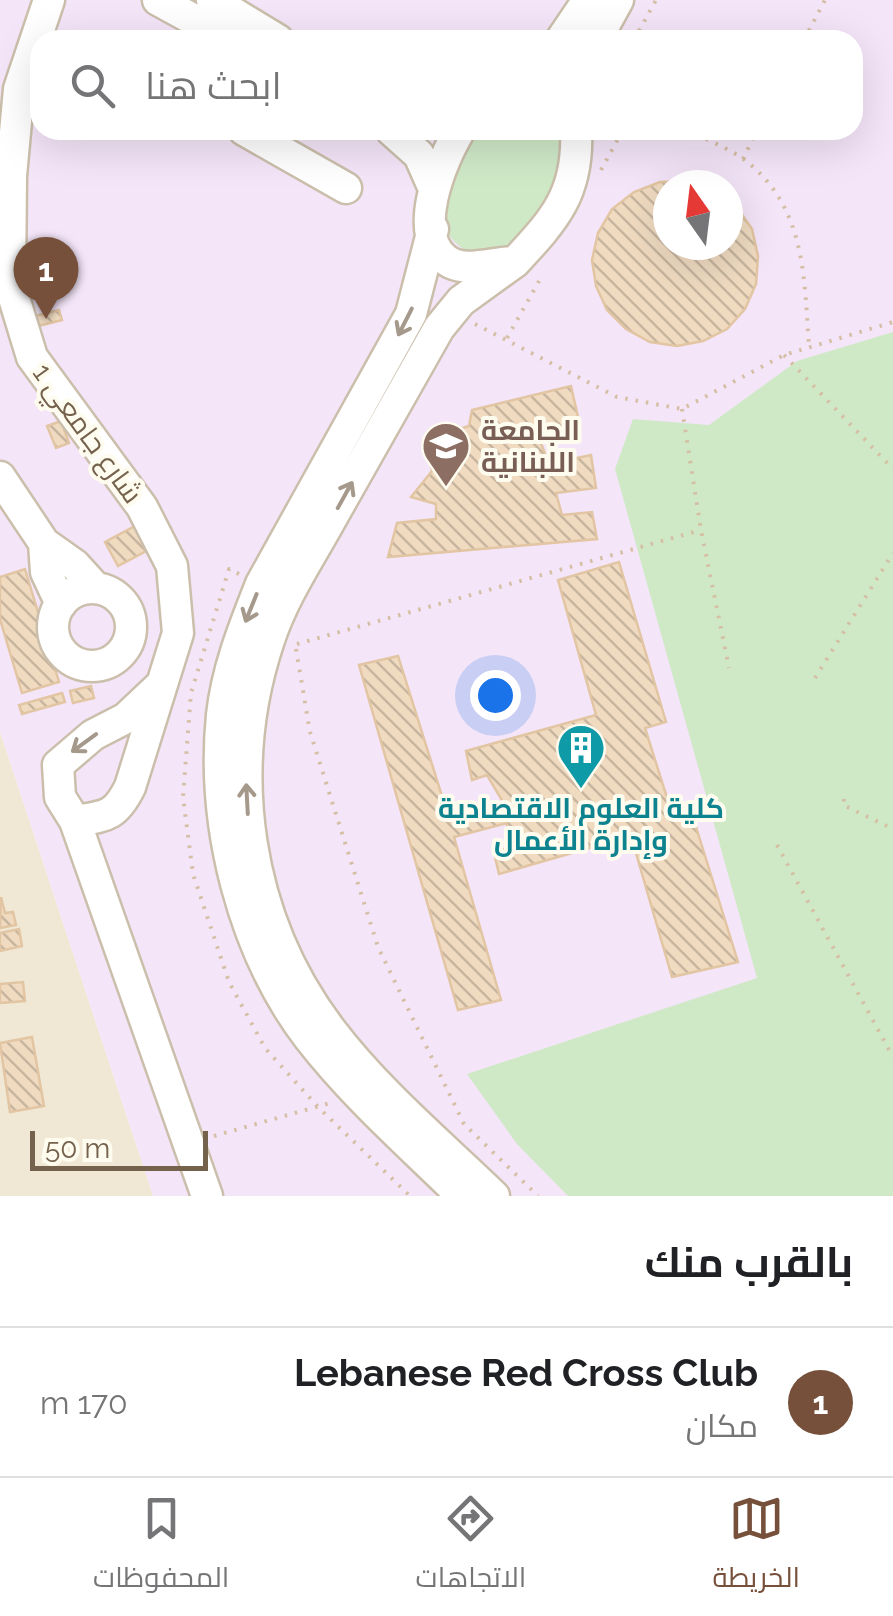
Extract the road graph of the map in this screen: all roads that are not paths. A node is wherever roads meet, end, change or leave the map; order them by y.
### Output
1 (49, 0) edge
2 (158, 0) edge
3 (212, 0) edge
4 (588, 0) edge
5 (618, 0) edge
6 (39, 30) edge
7 (213, 30) edge
8 (258, 30) edge
9 (568, 30) edge
10 (602, 30) edge
11 (30, 56) edge
12 (262, 140) edge
13 (403, 140) edge
14 (454, 140) edge
15 (576, 140) edge
16 (346, 188) dead end
17 (434, 189) junction
18 (432, 229) junction
19 (515, 262) junction
20 (0, 477) edge
21 (44, 543) junction
22 (94, 586) junction
23 (61, 604) junction
24 (251, 653) junction
25 (162, 685) junction
26 (75, 821) junction
27 (416, 1136) junction
28 (207, 1196) edge
29 (462, 1196) edge
30 (494, 1196) edge

1 - 6 street, شارع جامعي 1
2 - 7 street
3 - 8 street
4 - 9 street
5 - 10 street
11 - 25 street, شارع جامعي 1
12 - 16 street
13 - 17 street
14 - 17 street
15 - 19 street
17 - 18 street
18 - 19 street
18 -> 24 street
24 -> 19 street
20 - 21 street
21 - 22 street
21 - 23 street
22 - 23 street
22 - 23 street
27 -> 24 street
24 - 27 street
25 - 26 street, شارع جامعي 1
25 -> 26 street
26 - 28 street
27 - 29 street
27 - 30 street

